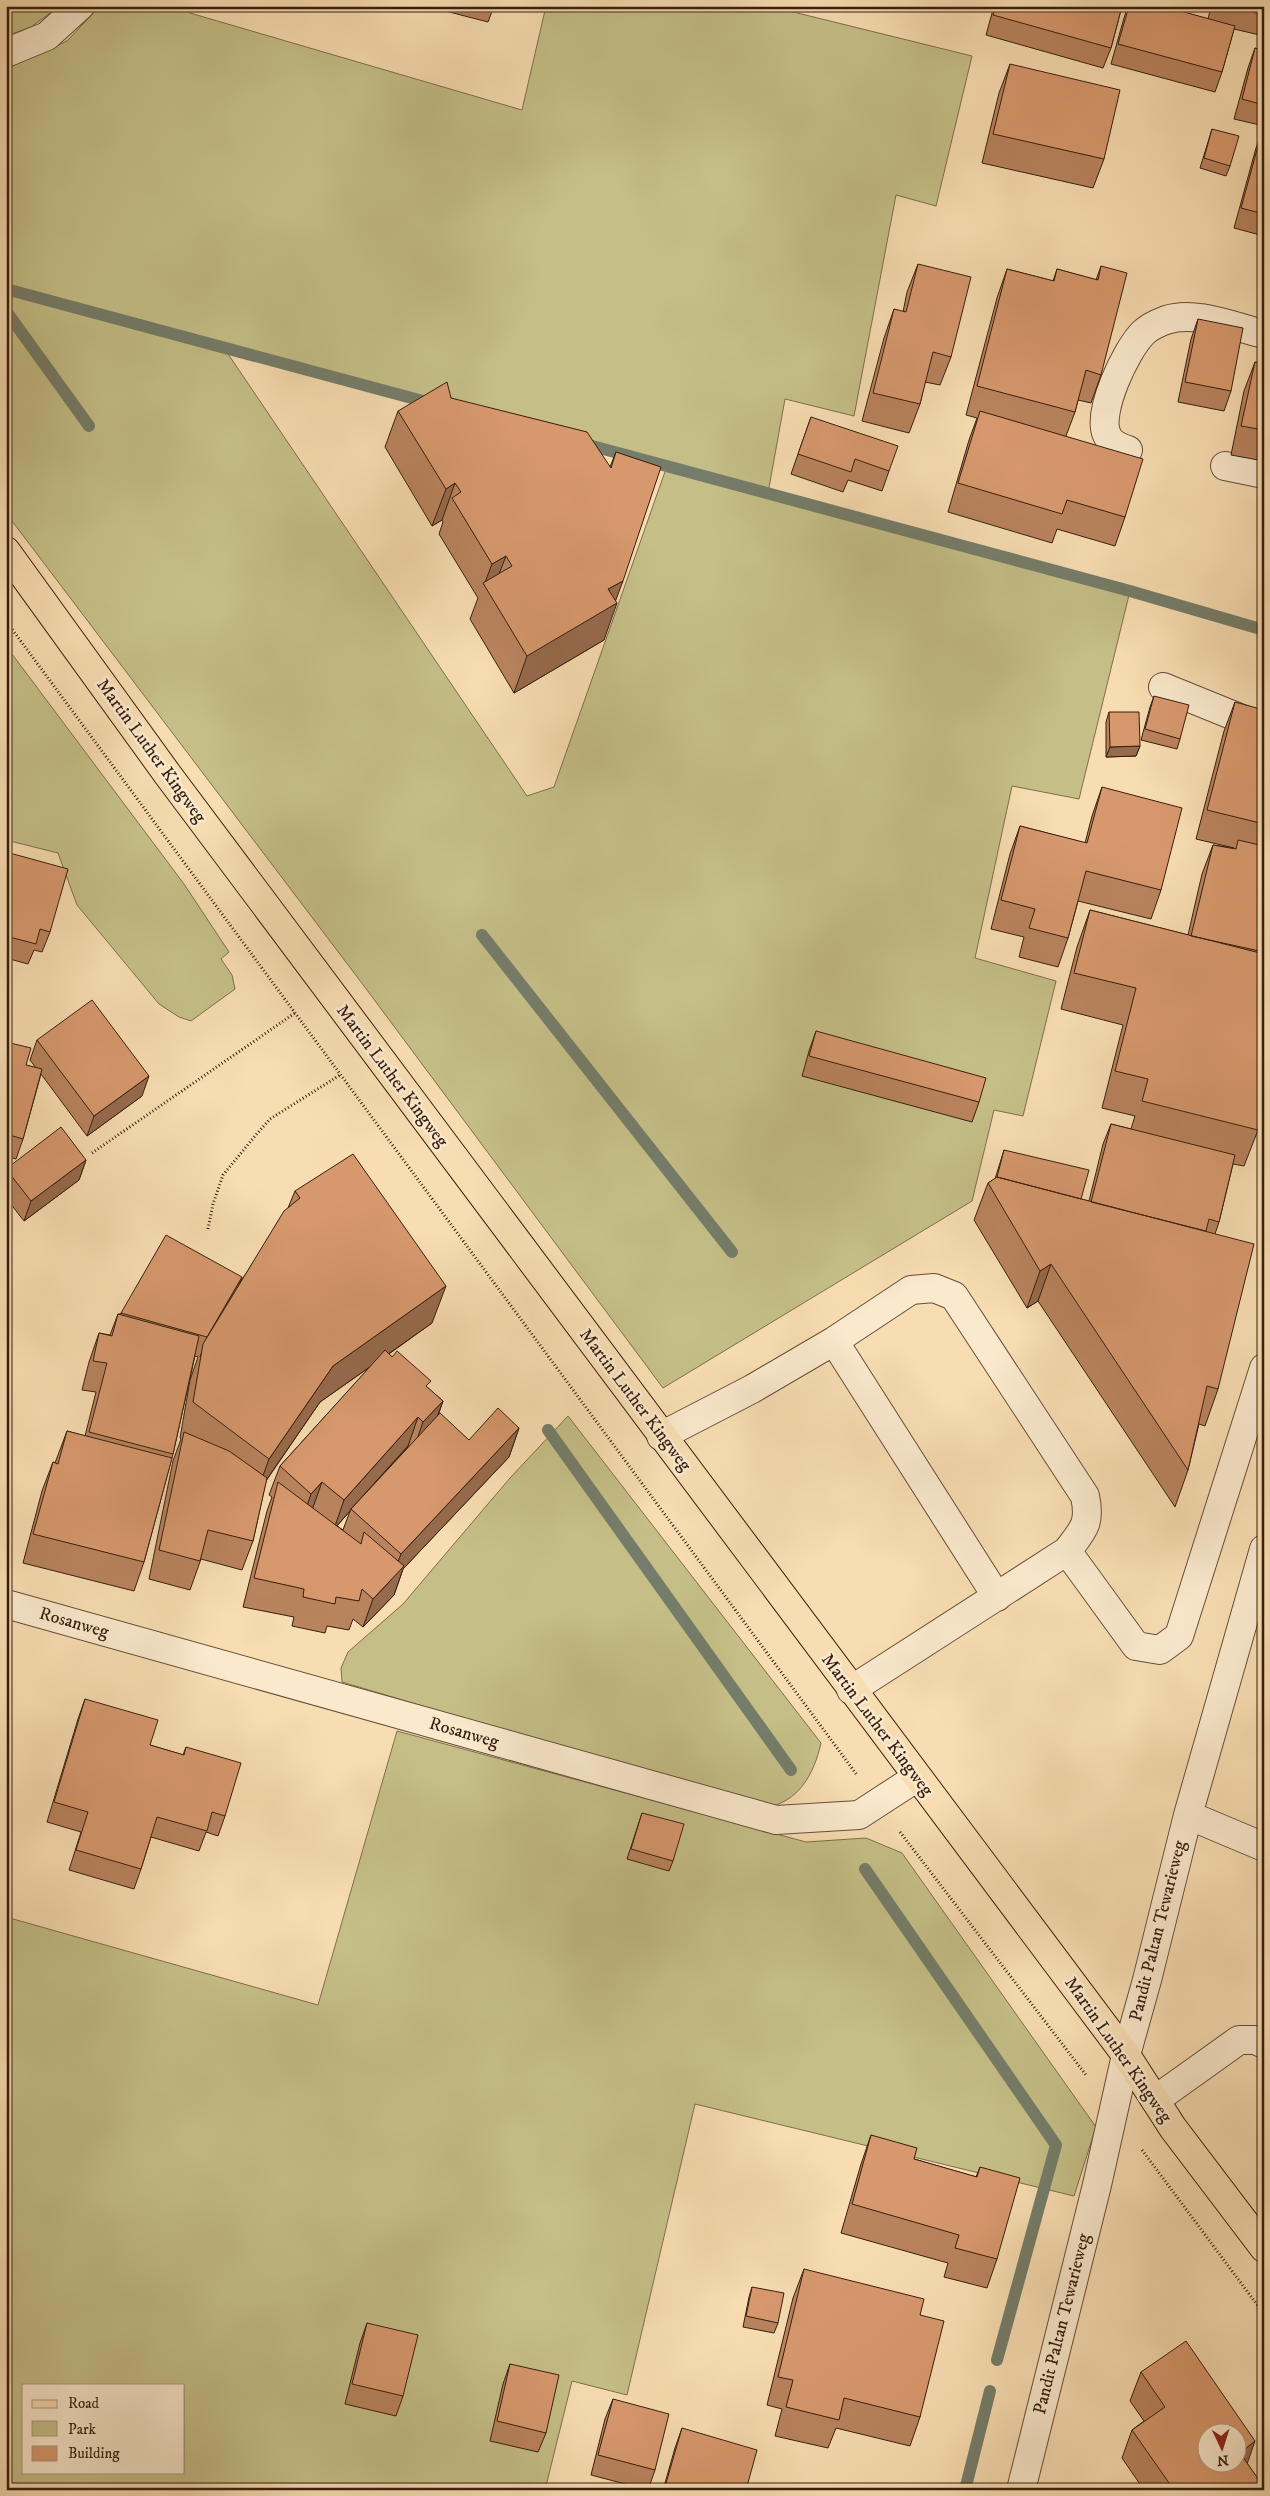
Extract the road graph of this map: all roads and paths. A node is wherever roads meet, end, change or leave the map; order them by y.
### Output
1 (80, 6) edge
2 (6, 53) edge
3 (1264, 334) edge
4 (1128, 450) dead end
5 (1225, 466) dead end
6 (1264, 474) edge
7 (6, 551) edge
8 (6, 621) edge
9 (1163, 687) dead end
10 (1264, 728) edge
11 (295, 1013) junction
12 (340, 1075) junction
13 (92, 1153) dead end
14 (208, 1229) dead end
15 (834, 1341) junction
16 (1264, 1368) edge
17 (661, 1436) junction
18 (1264, 1549) edge
19 (1067, 1551) junction
20 (997, 1597) junction
21 (6, 1604) edge
22 (851, 1690) junction
23 (916, 1778) junction
24 (878, 1803) junction
25 (1188, 1816) junction
26 (1264, 1847) edge
27 (1264, 2044) edge
28 (1126, 2055) junction
29 (1155, 2100) junction
30 (1113, 2112) junction
31 (1264, 2248) edge
32 (1264, 2314) edge
33 (1020, 2490) edge

1 - 2 street
3 - 4 street
5 - 6 street
7 - 17 main road, Martin Luther Kingweg
8 - 11 path
9 - 10 street
11 - 12 path
11 - 13 path
12 - 14 path
12 - 24 path
15 - 17 street
15 - 19 street
15 - 20 street
16 - 19 street
17 - 22 main road, Martin Luther Kingweg
18 - 25 street, Pandit Paltan Tewarieweg
19 - 20 street
20 - 22 street
21 - 24 street, Rosanweg
22 - 23 main road, Martin Luther Kingweg
23 - 24 street, Rosanweg
23 - 28 main road, Martin Luther Kingweg
24 - 30 path
25 - 26 street
25 - 28 street, Pandit Paltan Tewarieweg
27 - 29 street
28 - 29 main road, Martin Luther Kingweg
28 - 30 street, Pandit Paltan Tewarieweg
29 - 31 main road, Martin Luther Kingweg
30 - 32 path
30 - 33 street, Pandit Paltan Tewarieweg

